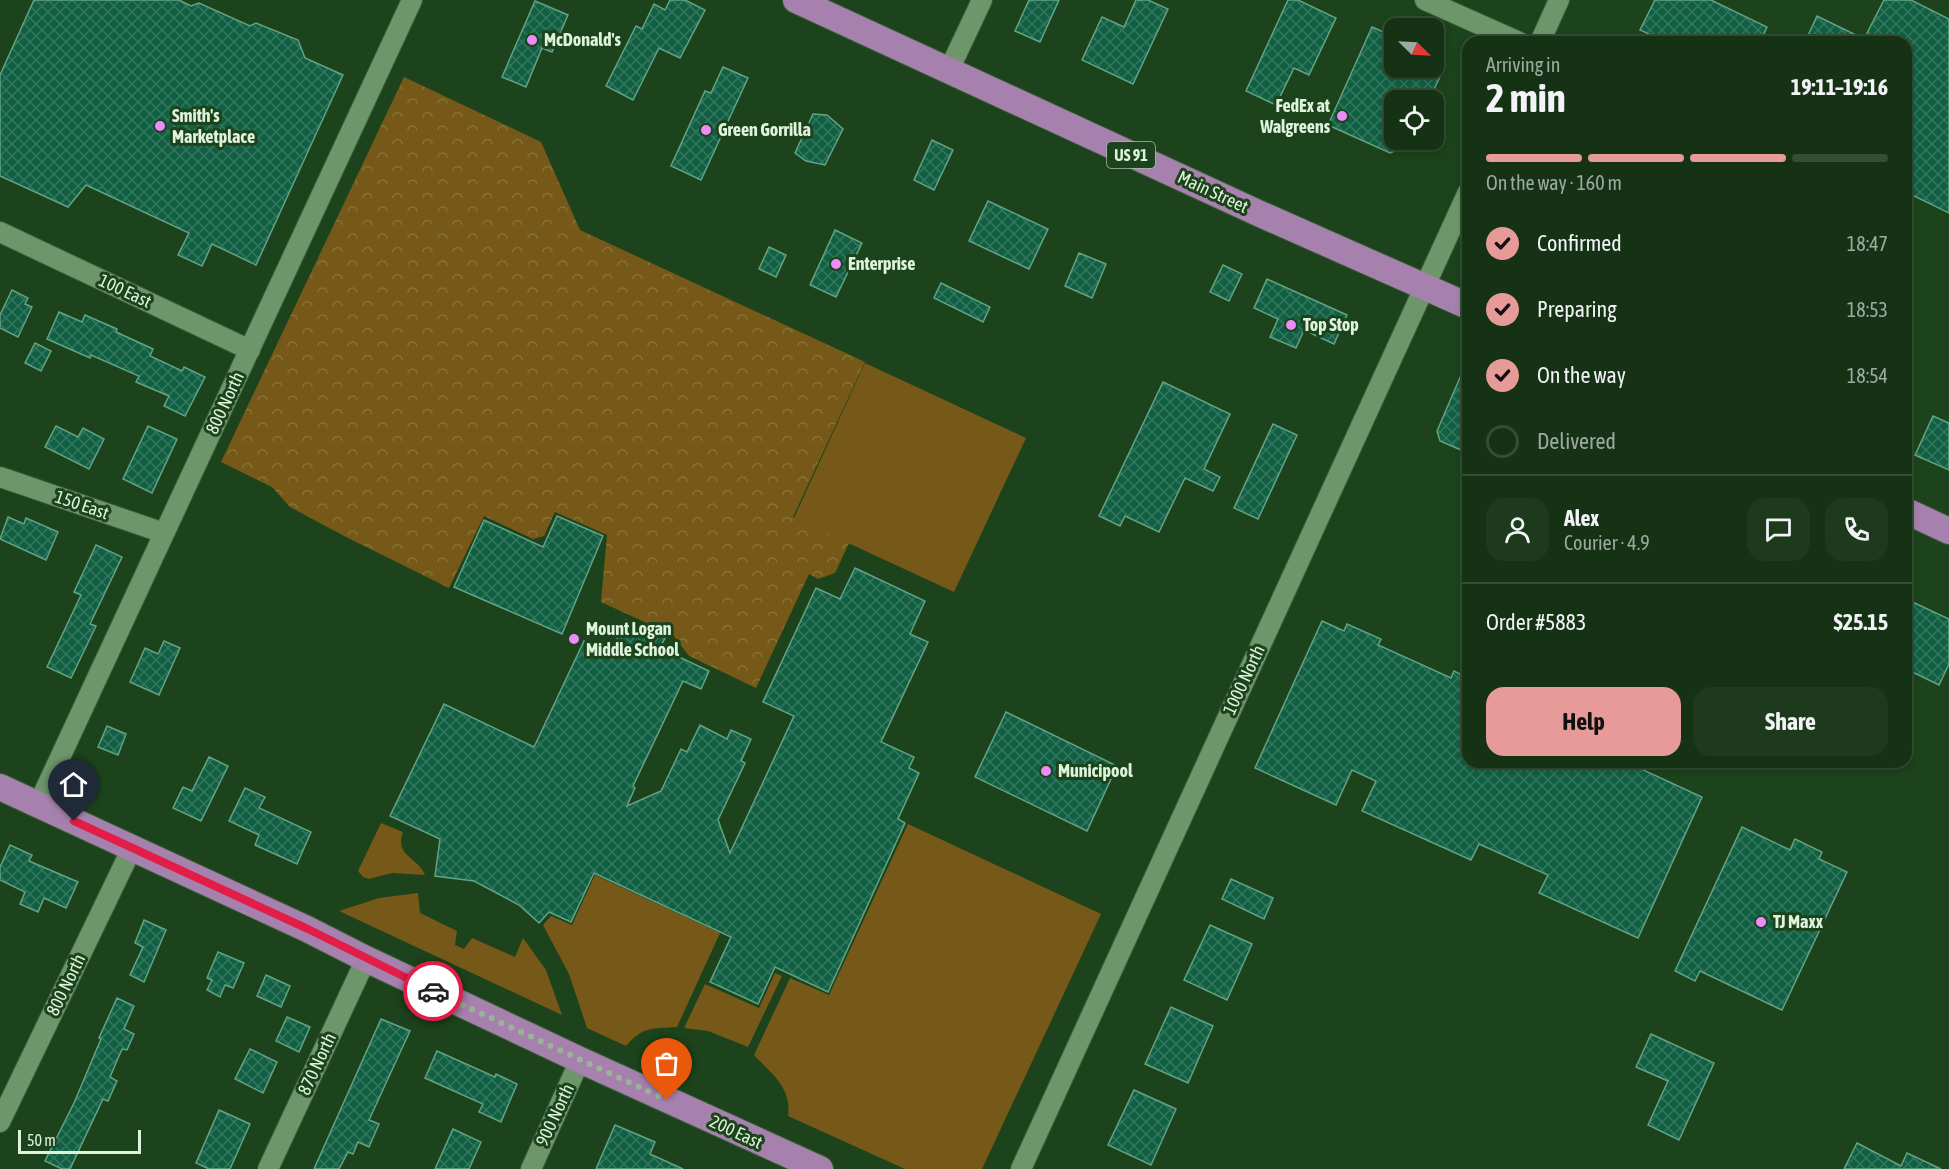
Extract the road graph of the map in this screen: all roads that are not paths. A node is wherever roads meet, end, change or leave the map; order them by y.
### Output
1 (412, 0) edge
2 (796, 0) edge
3 (982, 0) edge
4 (1425, 0) edge
5 (1560, 0) edge
6 (1506, 36) edge
7 (1543, 36) edge
8 (949, 70) junction
9 (1462, 205) edge
10 (0, 232) edge
11 (1424, 285) junction
12 (1462, 303) edge
13 (250, 350) junction
14 (0, 477) edge
15 (1912, 515) edge
16 (1949, 531) edge
17 (164, 533) junction
18 (0, 787) edge
19 (38, 805) junction
20 (132, 848) junction
21 (366, 959) junction
22 (580, 1060) junction
23 (0, 1122) edge
24 (268, 1169) edge
25 (531, 1169) edge
26 (820, 1169) edge
27 (1021, 1169) edge

1 - 13 street, 800 North
2 - 8 main road, Main Street / US 91
3 - 8 street
4 - 6 street
5 - 7 street
8 - 11 main road, Main Street / US 91
9 - 11 street, 1000 North
10 - 13 street, 100 East
11 - 12 main road, Main Street / US 91
11 - 27 street, 1000 North
13 - 17 street, 800 North
14 - 17 street, 150 East
15 - 16 main road
17 - 19 street, 800 North
18 - 19 main road, 200 East
19 - 20 main road, 200 East
20 - 21 main road, 200 East
20 - 23 street, 800 North
21 - 22 main road, 200 East
21 - 24 street, 870 North
22 - 25 street, 900 North
22 - 26 main road, 200 East

